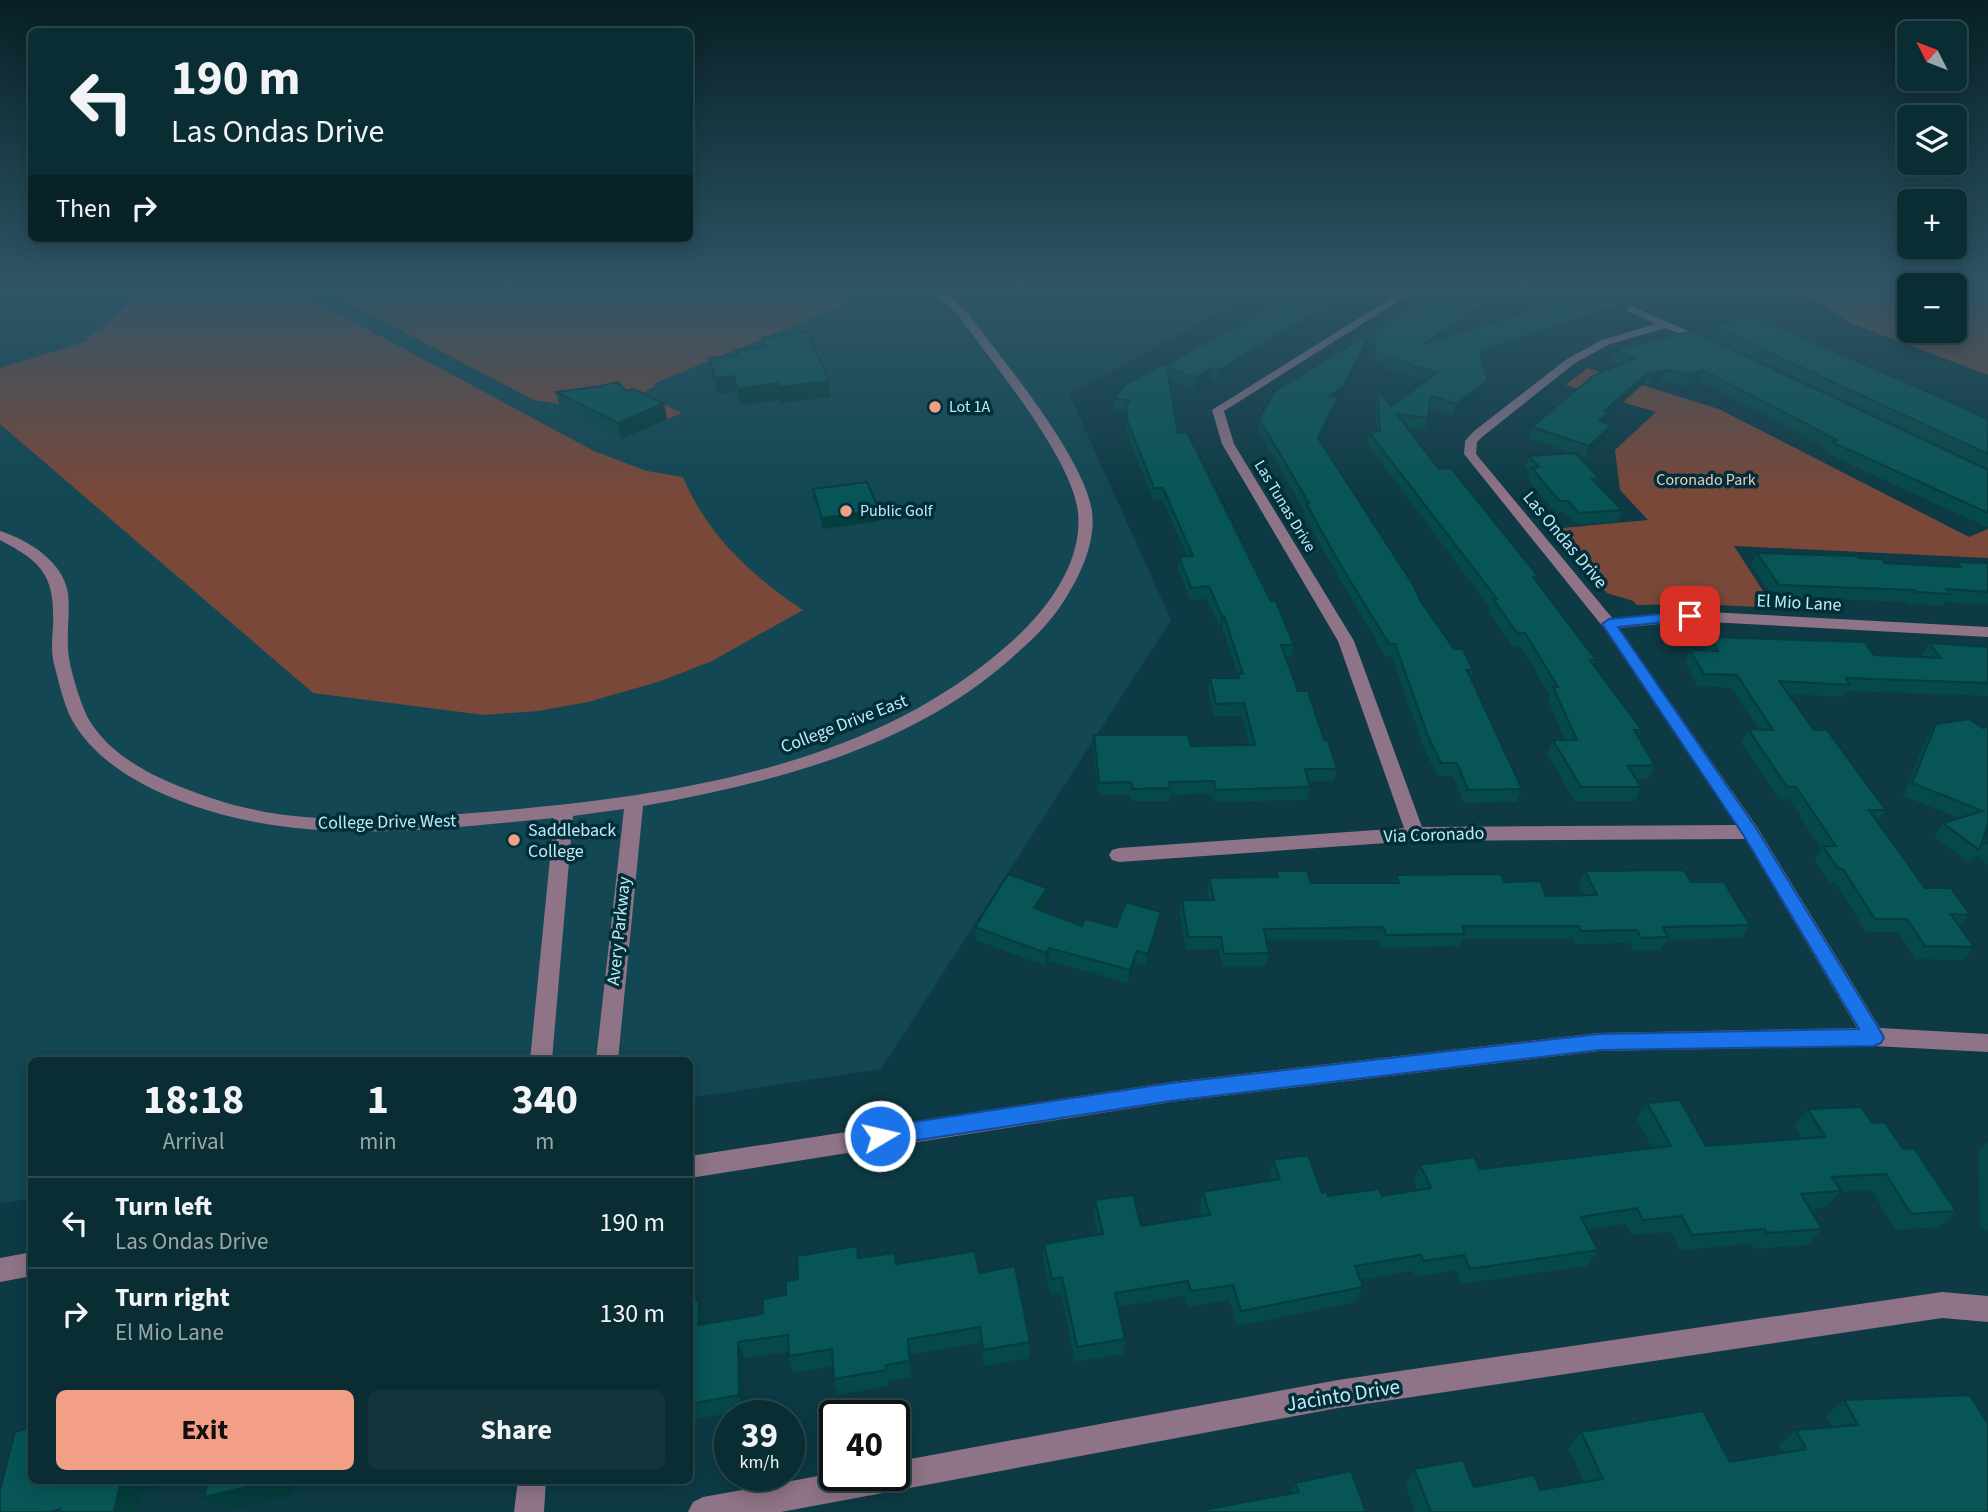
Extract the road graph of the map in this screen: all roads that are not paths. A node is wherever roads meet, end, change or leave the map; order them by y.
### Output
1 (992, 357) edge
2 (1304, 357) edge
3 (1579, 357) edge
4 (0, 535) edge
5 (1609, 624) junction
6 (1988, 632) edge
7 (634, 801) junction
8 (564, 811) junction
9 (1750, 832) junction
10 (1415, 834) junction
11 (1119, 855) dead end
12 (1874, 1038) junction
13 (1988, 1043) edge
14 (541, 1057) edge
15 (607, 1057) edge
16 (693, 1167) edge
17 (28, 1265) edge
18 (0, 1270) edge
19 (1988, 1309) edge
20 (532, 1484) edge
21 (529, 1512) edge
22 (703, 1512) edge

1 - 7 street, College Drive East
2 - 10 street, Las Tunas Drive
3 - 5 street, Las Ondas Drive
4 - 8 street, College Drive West
5 - 6 street, El Mio Lane
5 - 9 street, Las Ondas Drive
7 - 8 street, College Drive East
7 - 15 street, Avery Parkway
8 - 14 street
9 - 10 street, Via Coronado
9 - 12 street, Las Ondas Drive
10 - 11 street, Via Coronado
12 - 13 street
12 - 16 street
17 - 18 street
19 - 22 street, Jacinto Drive
20 - 21 street

